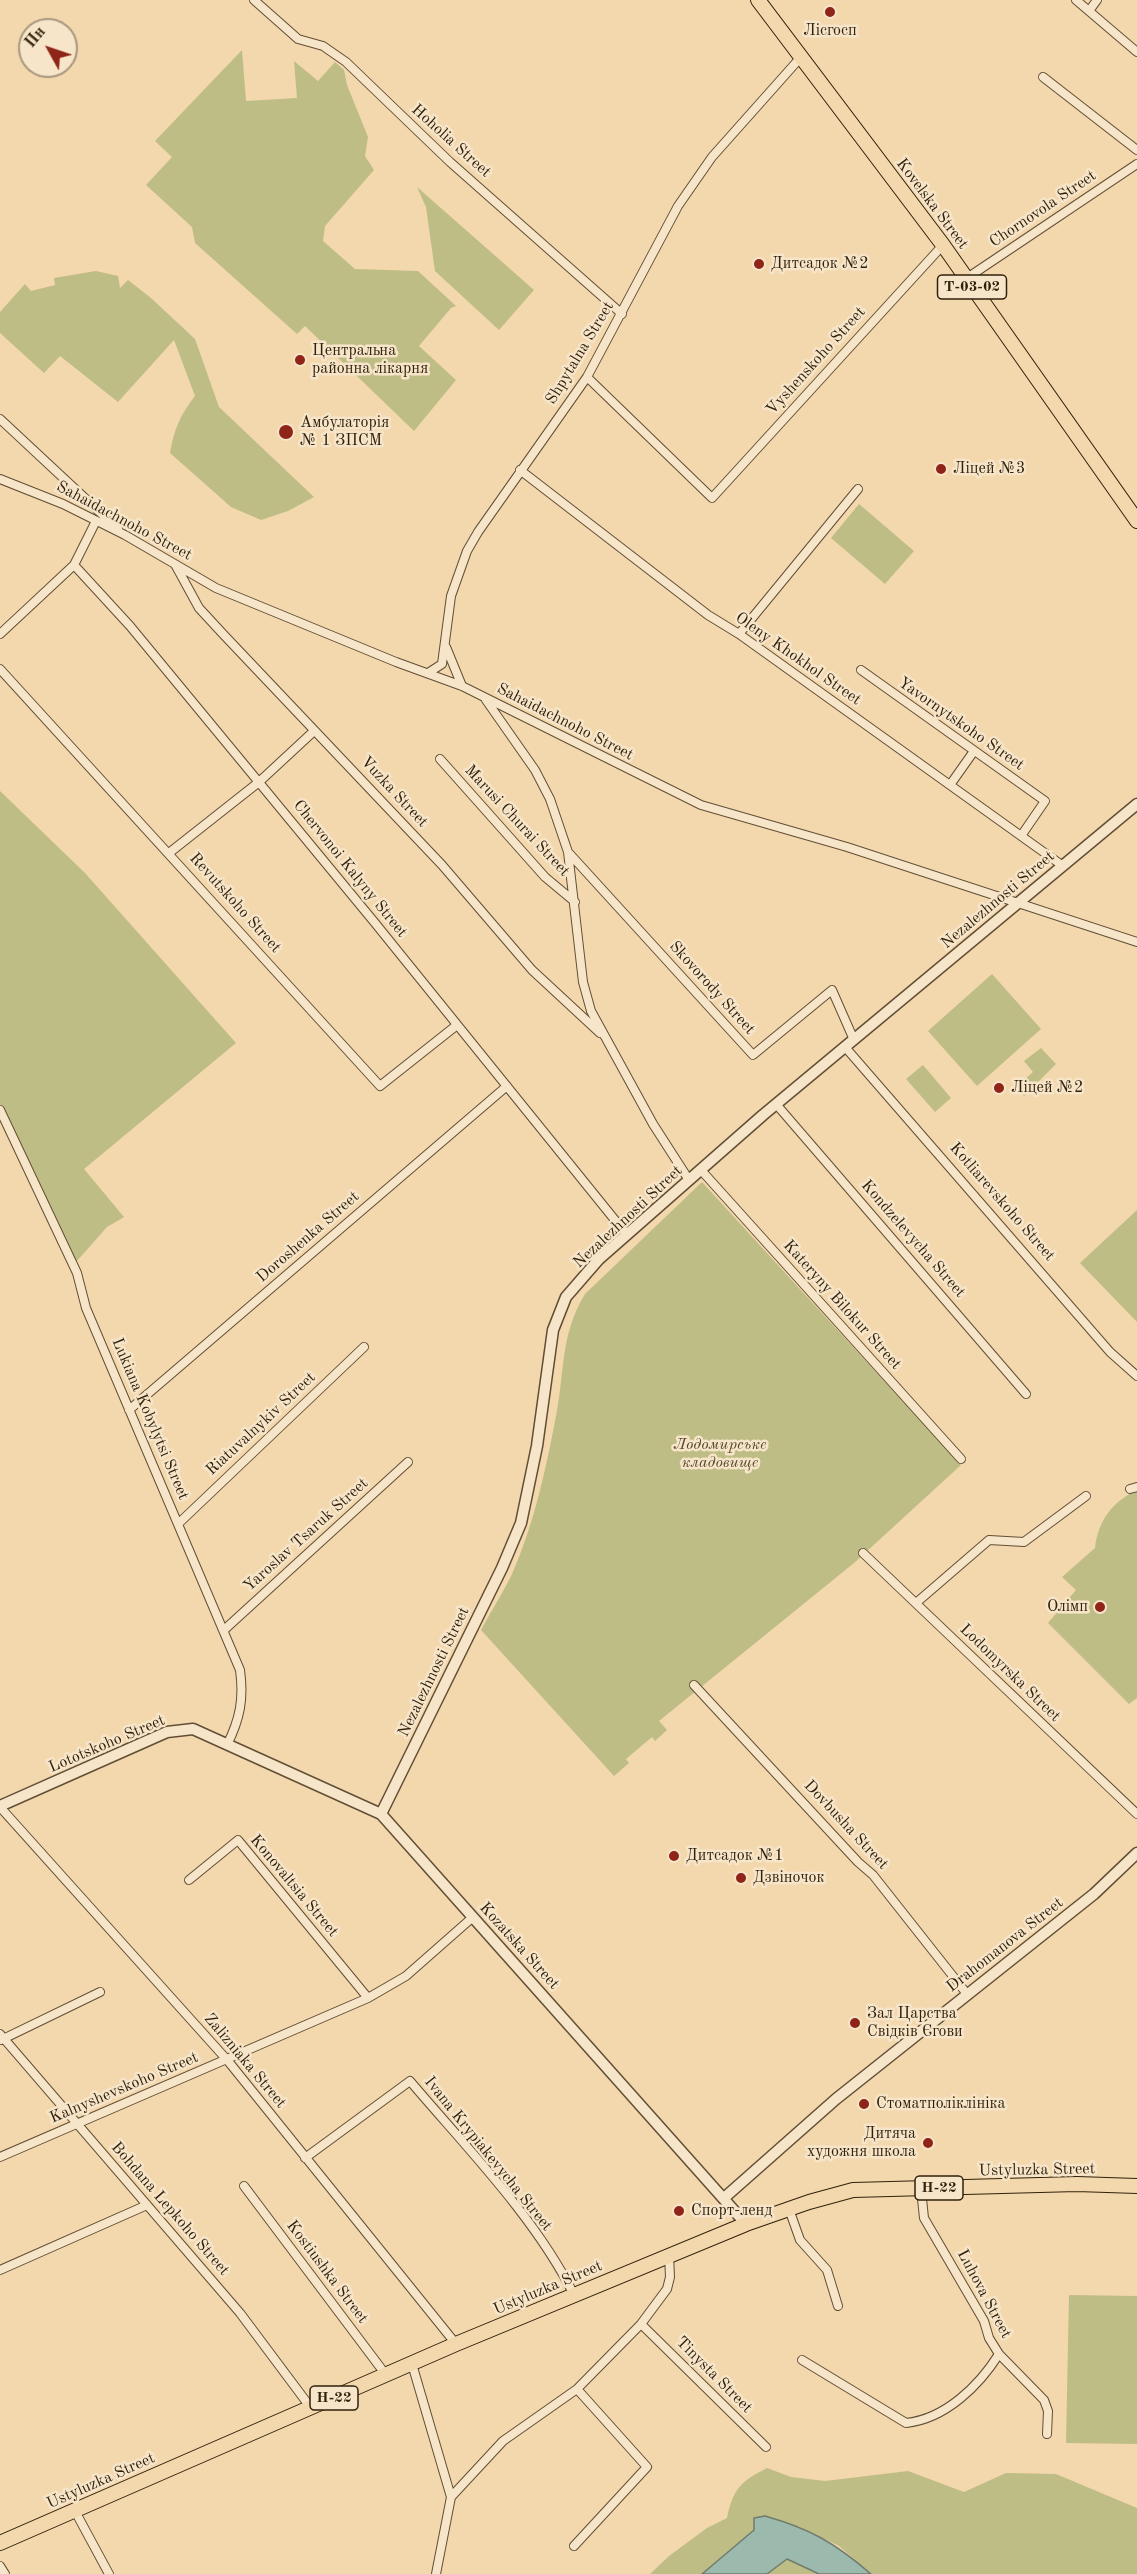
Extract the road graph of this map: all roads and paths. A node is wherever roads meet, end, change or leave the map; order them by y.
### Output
1 (254, 0) edge
2 (758, 0) edge
3 (1076, 0) edge
4 (1097, 0) edge
5 (1089, 11) junction
6 (1137, 52) edge
7 (801, 57) junction
8 (1043, 77) dead end
9 (1137, 150) edge
10 (1137, 164) edge
11 (943, 245) junction
12 (967, 278) junction
13 (622, 314) junction
14 (586, 377) junction
15 (0, 419) edge
16 (520, 470) junction
17 (0, 479) edge
18 (858, 489) dead end
19 (79, 491) junction
20 (63, 504) junction
21 (96, 521) junction
22 (1137, 521) edge
23 (125, 535) junction
24 (175, 564) junction
25 (74, 565) junction
26 (0, 634) edge
27 (739, 634) junction
28 (446, 647) junction
29 (0, 669) edge
30 (861, 670) dead end
31 (428, 673) junction
32 (462, 686) junction
33 (485, 698) junction
34 (314, 731) junction
35 (974, 751) junction
36 (440, 759) dead end
37 (259, 782) junction
38 (950, 785) junction
39 (1137, 804) edge
40 (1021, 836) junction
41 (568, 852) junction
42 (169, 853) junction
43 (1063, 866) junction
44 (1018, 901) junction
45 (575, 902) junction
46 (1137, 942) edge
47 (457, 1025) junction
48 (600, 1033) junction
49 (854, 1040) junction
50 (844, 1047) junction
51 (507, 1086) junction
52 (776, 1104) junction
53 (0, 1110) edge
54 (701, 1170) junction
55 (689, 1180) junction
56 (627, 1235) junction
57 (364, 1347) dead end
58 (1137, 1377) edge
59 (1026, 1394) dead end
60 (129, 1410) junction
61 (961, 1459) dead end
62 (408, 1462) dead end
63 (1086, 1496) dead end
64 (178, 1523) junction
65 (863, 1552) dead end
66 (916, 1604) junction
67 (224, 1630) junction
68 (694, 1685) dead end
69 (227, 1744) junction
70 (0, 1806) edge
71 (381, 1814) junction
72 (1137, 1814) edge
73 (1137, 1852) edge
74 (189, 1880) dead end
75 (473, 1917) junction
76 (100, 1992) dead end
77 (967, 1994) junction
78 (368, 1998) junction
79 (1, 2037) edge
80 (228, 2061) junction
81 (77, 2124) junction
82 (0, 2157) edge
83 (305, 2158) junction
84 (244, 2186) dead end
85 (1137, 2186) edge
86 (921, 2189) junction
87 (724, 2198) junction
88 (147, 2205) junction
89 (789, 2209) junction
90 (746, 2224) junction
91 (669, 2255) junction
92 (0, 2270) edge
93 (574, 2295) junction
94 (838, 2306) dead end
95 (641, 2324) junction
96 (456, 2344) junction
97 (999, 2354) junction
98 (802, 2360) dead end
99 (412, 2364) junction
100 (386, 2375) junction
101 (577, 2389) junction
102 (311, 2408) junction
103 (1047, 2434) dead end
104 (766, 2447) dead end
105 (451, 2497) junction
106 (75, 2511) junction
107 (0, 2543) edge
108 (574, 2546) dead end
109 (0, 2566) edge
110 (5, 2574) edge
111 (109, 2574) edge
112 (436, 2574) edge

1 - 13 street, Hoholia Street
2 - 7 main road, Kovelska Street / Т-03-02
3 - 5 street
4 - 5 street
5 - 6 street
7 - 11 main road, Kovelska Street / Т-03-02
7 - 13 street, Shpytalna Street
8 - 9 street
10 - 12 street, Chornovola Street
11 - 12 main road, Kovelska Street / Т-03-02
11 - 14 street, Vyshenskoho Street
12 - 22 main road, Kovelska Street / Т-03-02
13 - 14 street, Shpytalna Street
14 - 16 street, Shpytalna Street
15 - 19 street
16 - 27 street, Oleny Khokhol Street
16 - 28 street, Shpytalna Street
17 - 20 street, Sahaidachnoho Street
18 - 27 street
19 - 20 street
19 - 23 street
20 - 21 street, Sahaidachnoho Street
21 - 23 street, Sahaidachnoho Street
21 - 25 street
23 - 24 street, Sahaidachnoho Street
24 - 31 street, Sahaidachnoho Street
24 - 34 street, Vuzka Street
25 - 26 street
25 - 37 street, Chervonoi Kalyny Street
27 - 38 street, Oleny Khokhol Street
28 - 31 street
28 - 32 street, Shpytalna Street
29 - 42 street, Revutskoho Street
30 - 35 street, Yavornytskoho Street
31 - 32 street, Sahaidachnoho Street
32 - 33 street, Sahaidachnoho Street
33 - 41 street
33 - 44 street, Sahaidachnoho Street
34 - 37 street
34 - 48 street, Vuzka Street
35 - 38 street
35 - 40 street, Yavornytskoho Street
36 - 45 street, Marusi Churai Street
37 - 42 street
37 - 47 street, Chervonoi Kalyny Street
38 - 40 street, Oleny Khokhol Street
39 - 43 street, Nezalezhnosti Street
40 - 43 street, Oleny Khokhol Street
41 - 45 street
41 - 49 street, Skovorody Street
42 - 47 street, Revutskoho Street
43 - 44 street, Nezalezhnosti Street
44 - 46 street, Sahaidachnoho Street
44 - 49 street, Nezalezhnosti Street
45 - 48 street
47 - 51 street, Chervonoi Kalyny Street
48 - 55 street
49 - 50 street, Nezalezhnosti Street
50 - 52 street, Nezalezhnosti Street
50 - 58 street, Kotliarevskoho Street
51 - 56 street, Chervonoi Kalyny Street
51 - 60 street, Doroshenka Street
52 - 54 street, Nezalezhnosti Street
52 - 59 street, Kondzelevycha Street
53 - 60 street, Lukiana Kobylytsi Street
54 - 55 street, Nezalezhnosti Street
54 - 61 street, Kateryny Bilokur Street
55 - 56 street, Nezalezhnosti Street
56 - 71 street, Nezalezhnosti Street
57 - 64 street, Riatuvalnykiv Street
60 - 64 street, Lukiana Kobylytsi Street
62 - 67 street, Yaroslav Tsaruk Street
63 - 66 street
64 - 67 street, Lukiana Kobylytsi Street
65 - 66 street, Lodomyrska Street
66 - 72 street, Lodomyrska Street
67 - 69 street, Lukiana Kobylytsi Street
68 - 77 street, Dovbusha Street
69 - 70 street, Lototskoho Street
69 - 71 street, Kozatska Street
70 - 80 street, Zalizniaka Street
71 - 75 street, Kozatska Street
73 - 77 street, Drahomanova Street
74 - 78 street, Konovaltsia Street
75 - 78 street, Kalnyshevskoho Street
75 - 87 street, Kozatska Street
76 - 79 street
77 - 87 street, Drahomanova Street
78 - 80 street, Kalnyshevskoho Street
79 - 81 street, Bohdana Lepkoho Street
80 - 81 street, Kalnyshevskoho Street
80 - 83 street, Zalizniaka Street
81 - 82 street, Kalnyshevskoho Street
81 - 88 street, Bohdana Lepkoho Street
83 - 93 street, Ivana Krypiakevycha Street
83 - 96 street, Zalizniaka Street
84 - 100 street, Kostiushka Street
85 - 86 main road, Ustyluzka Street / Н-22
86 - 89 main road, Ustyluzka Street / Н-22
86 - 97 street, Luhova Street
87 - 90 street, Kozatska Street
88 - 92 street
88 - 102 street, Bohdana Lepkoho Street
89 - 90 main road, Ustyluzka Street / Н-22
89 - 94 street
90 - 91 main road, Ustyluzka Street / Н-22
91 - 93 main road, Ustyluzka Street / Н-22
91 - 95 street
93 - 96 main road, Ustyluzka Street / Н-22
95 - 101 street
95 - 104 street, Tinysta Street
96 - 99 main road, Ustyluzka Street / Н-22
97 - 98 street
97 - 103 street, Luhova Street
99 - 100 main road, Ustyluzka Street / Н-22
99 - 105 street
100 - 102 main road, Ustyluzka Street / Н-22
101 - 105 street
101 - 108 street
102 - 106 main road, Ustyluzka Street / Н-22
105 - 112 street
106 - 107 main road, Ustyluzka Street / Н-22
106 - 111 street
109 - 110 street

